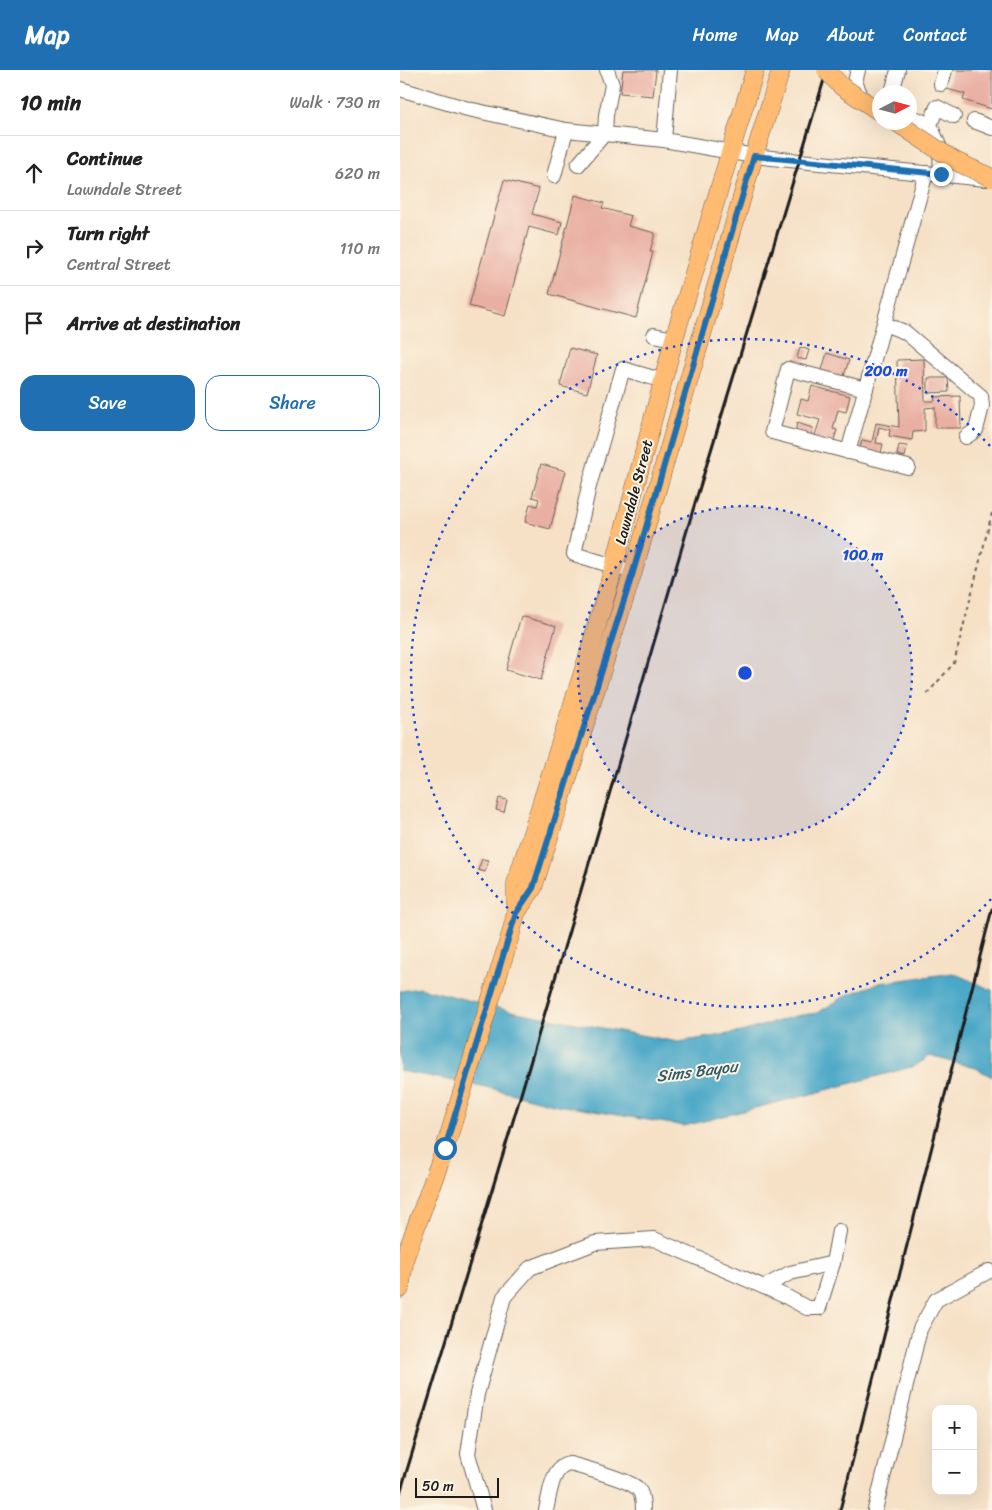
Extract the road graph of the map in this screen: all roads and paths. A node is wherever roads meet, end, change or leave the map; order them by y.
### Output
1 (607, 70) edge
2 (670, 70) edge
3 (745, 70) edge
4 (756, 70) edge
5 (781, 70) edge
6 (826, 70) edge
7 (858, 70) edge
8 (898, 70) edge
9 (945, 70) edge
10 (941, 84) dead end
11 (894, 85) edge
12 (400, 89) edge
13 (872, 104) edge
14 (872, 107) edge
15 (744, 108) junction
16 (954, 116) dead end
17 (917, 119) edge
18 (974, 121) dead end
19 (930, 125) junction
20 (992, 128) edge
21 (566, 130) junction
22 (908, 130) edge
23 (605, 133) junction
24 (664, 140) junction
25 (730, 151) junction
26 (754, 156) junction
27 (578, 165) dead end
28 (926, 173) junction
29 (941, 174) junction
30 (554, 176) dead end
31 (992, 179) edge
32 (884, 324) junction
33 (654, 335) dead end
34 (674, 339) junction
35 (664, 380) junction
36 (866, 390) junction
37 (966, 437) dead end
38 (848, 452) junction
39 (908, 467) dead end
40 (992, 513) edge
41 (614, 567) junction
42 (633, 572) junction
43 (927, 694) dead end
44 (516, 913) junction
45 (839, 1231) dead end
46 (402, 1259) edge
47 (833, 1263) junction
48 (989, 1271) dead end
49 (764, 1287) junction
50 (400, 1290) edge
51 (484, 1510) edge
52 (546, 1510) edge
53 (643, 1510) edge
54 (875, 1510) edge

1 - 23 street
2 - 24 street
3 - 15 main road
4 - 15 main road, Lawndale Street
5 - 26 main road, Lawndale Street
6 - 14 main road, bridge
7 - 13 street
8 - 11 street
9 - 10 street
12 - 21 street
15 - 25 main road, Lawndale Street
16 - 19 street
17 - 19 street
18 - 20 street
19 - 29 street
21 - 23 street
21 - 30 street
22 - 31 main road, bridge
23 - 24 street
23 - 27 street
24 - 25 street
25 - 26 street
25 - 34 main road, Lawndale Street
26 - 28 street
26 - 42 main road, Lawndale Street
28 - 29 street
28 - 32 street
29 - 31 street
32 - 36 street
32 - 37 street
33 - 34 street
34 - 35 main road, Lawndale Street
35 - 41 main road, Lawndale Street
35 - 41 street
36 - 38 street
36 - 38 street
38 - 39 street
40 - 43 path
41 - 42 street
41 - 44 main road, Lawndale Street
42 - 44 main road, Lawndale Street
44 - 46 main road, Lawndale Street
45 - 47 street
46 - 50 main road, Lawndale Street
47 - 49 street
47 - 49 street
48 - 54 street
49 - 51 street
52 - 53 street

